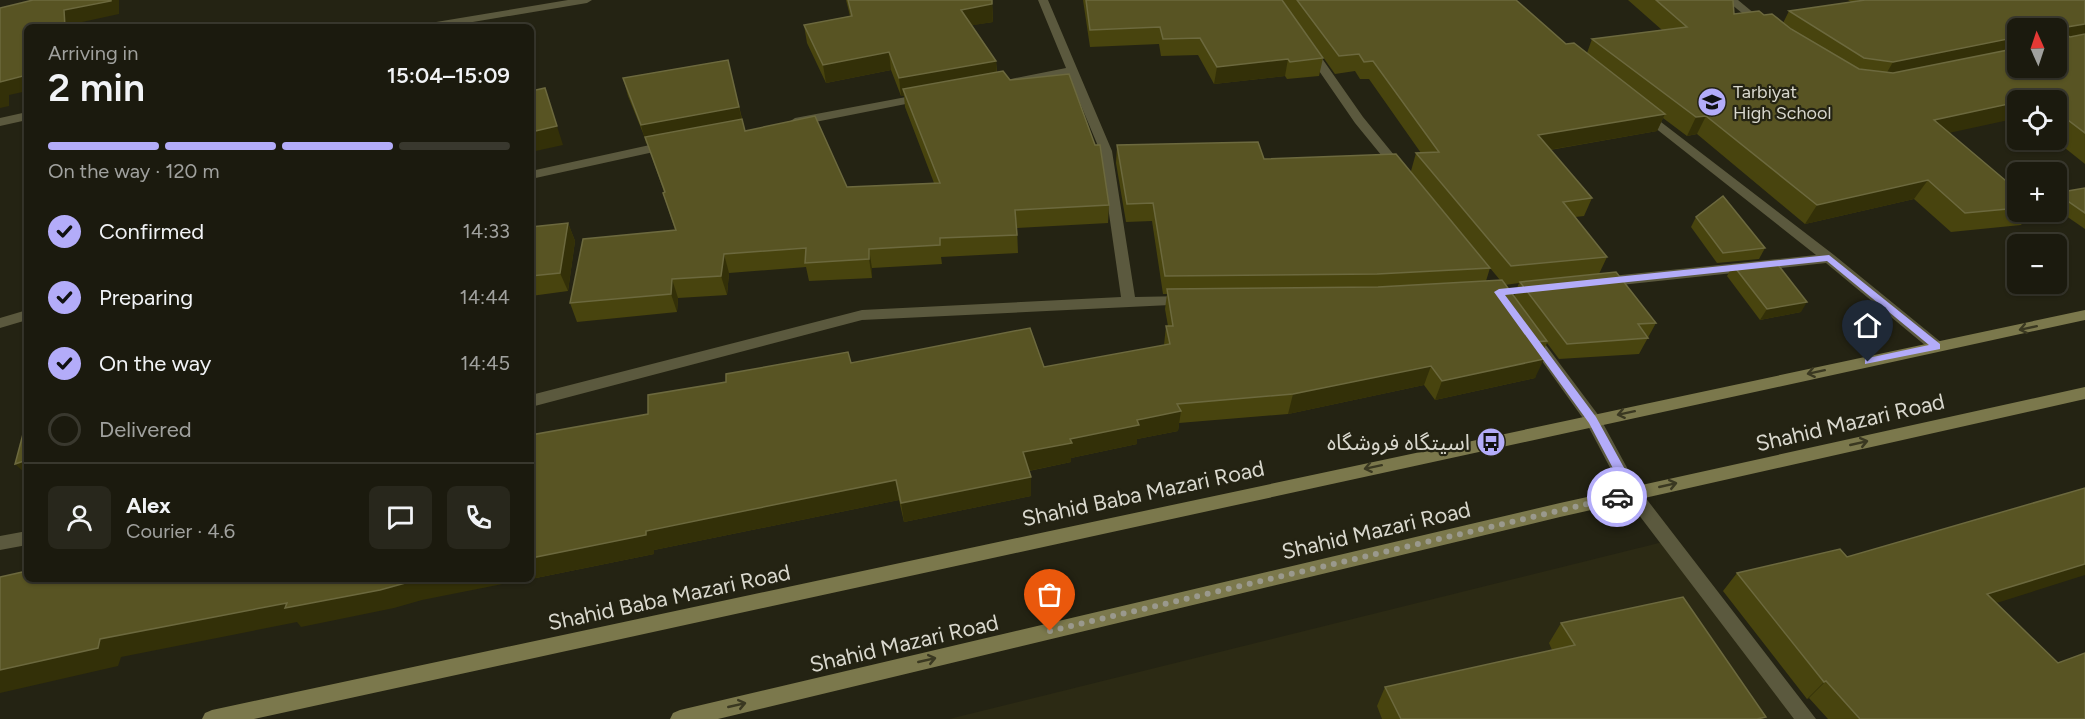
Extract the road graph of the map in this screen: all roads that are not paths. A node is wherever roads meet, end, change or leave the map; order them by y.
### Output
1 (587, 0) edge
2 (1043, 0) edge
3 (1731, 0) edge
4 (442, 24) edge
5 (1768, 28) edge
6 (1301, 37) edge
7 (1072, 70) junction
8 (1003, 83) edge
9 (934, 96) edge
10 (1632, 103) edge
11 (24, 117) edge
12 (0, 122) edge
13 (784, 124) edge
14 (680, 143) edge
15 (534, 174) edge
16 (1410, 183) edge
17 (1829, 258) junction
18 (1593, 283) edge
19 (1198, 301) edge
20 (1129, 302) junction
21 (2085, 315) edge
22 (24, 316) edge
23 (1519, 320) edge
24 (0, 323) edge
25 (1937, 347) junction
26 (2085, 393) edge
27 (534, 400) edge
28 (1593, 420) junction
29 (1632, 493) junction
30 (24, 539) edge
31 (0, 543) edge
32 (212, 719) edge
33 (680, 719) edge
34 (1806, 719) edge

1 - 4 street
2 - 7 street
3 - 5 street
6 - 16 street
7 - 8 street
7 - 20 street
9 - 13 street
10 - 17 street
11 - 12 street
14 - 15 street
17 - 18 street
17 - 25 street
19 - 20 street
20 - 27 street
21 -> 25 main road, Shahid Baba Mazari Road
22 - 24 street
23 - 28 street
25 -> 28 main road, Shahid Baba Mazari Road
29 -> 26 main road, Shahid Mazari Road
28 - 29 street
28 -> 32 main road, Shahid Baba Mazari Road
33 -> 29 main road, Shahid Mazari Road
29 - 34 street
30 - 31 street

